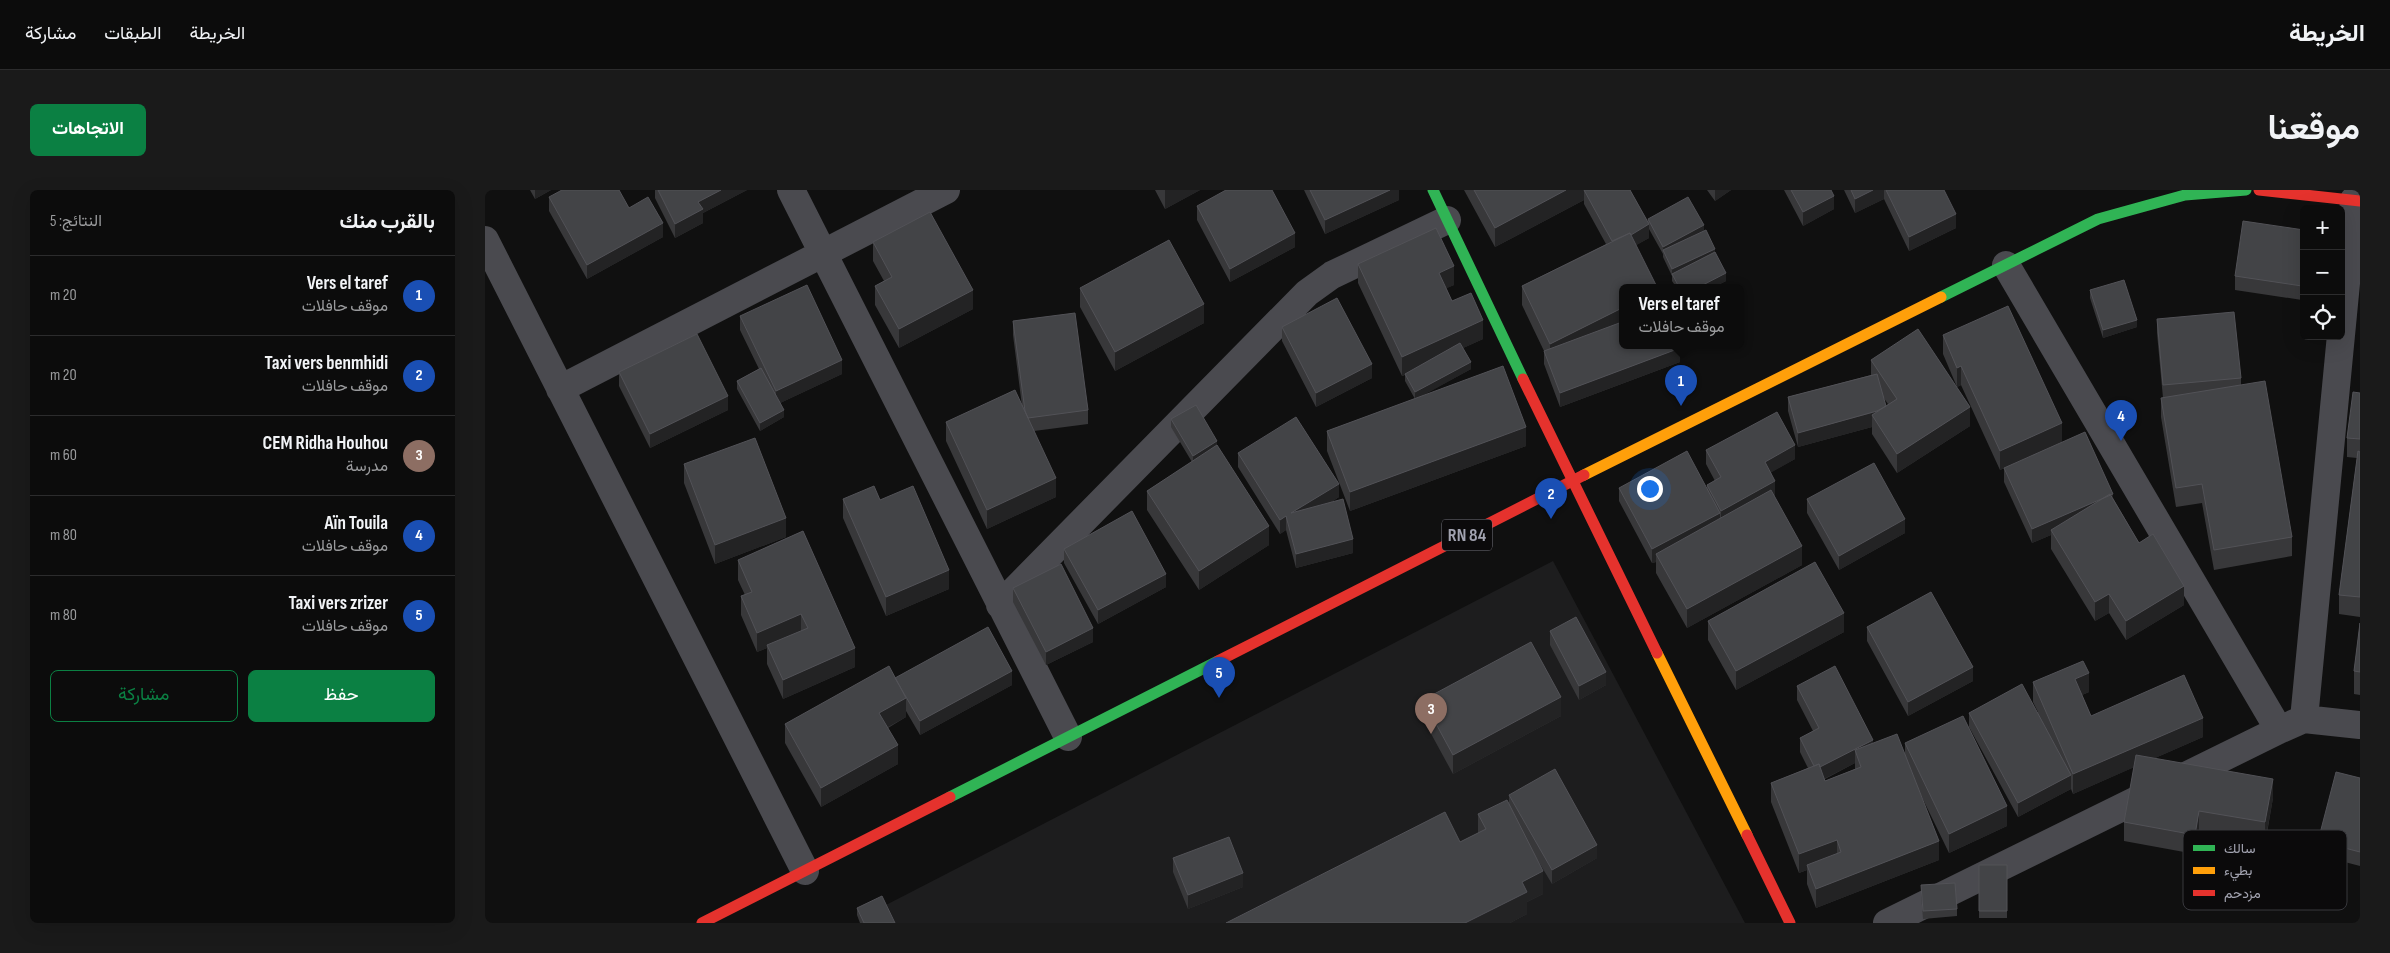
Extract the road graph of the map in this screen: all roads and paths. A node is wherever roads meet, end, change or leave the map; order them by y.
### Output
1 (791, 190) edge
2 (946, 190) edge
3 (1433, 190) edge
4 (2246, 190) edge
5 (2259, 190) edge
6 (2184, 192) edge
7 (2357, 201) edge
8 (1447, 220) junction
9 (485, 240) edge
10 (822, 254) junction
11 (2006, 265) junction
12 (560, 389) junction
13 (1572, 481) junction
14 (1000, 605) junction
15 (2304, 719) junction
16 (2360, 725) edge
17 (2279, 730) junction
18 (1067, 737) junction
19 (805, 871) junction
20 (702, 923) edge
21 (1790, 923) edge
22 (1887, 923) edge

1 - 10 street
2 - 10 street
3 - 8 main road
4 - 6 main road, RN 84
5 - 7 main road
6 - 11 main road, RN 84
7 - 15 street
8 - 13 main road
8 - 14 street
9 - 12 street
10 - 12 street
10 - 14 street
11 - 13 main road, RN 84
11 - 17 street
12 - 19 street
13 - 18 main road, RN 84
13 - 21 main road
14 - 18 street
15 - 16 street
15 - 17 street
17 - 22 street
18 - 19 main road, RN 84
19 - 20 main road, RN 84

